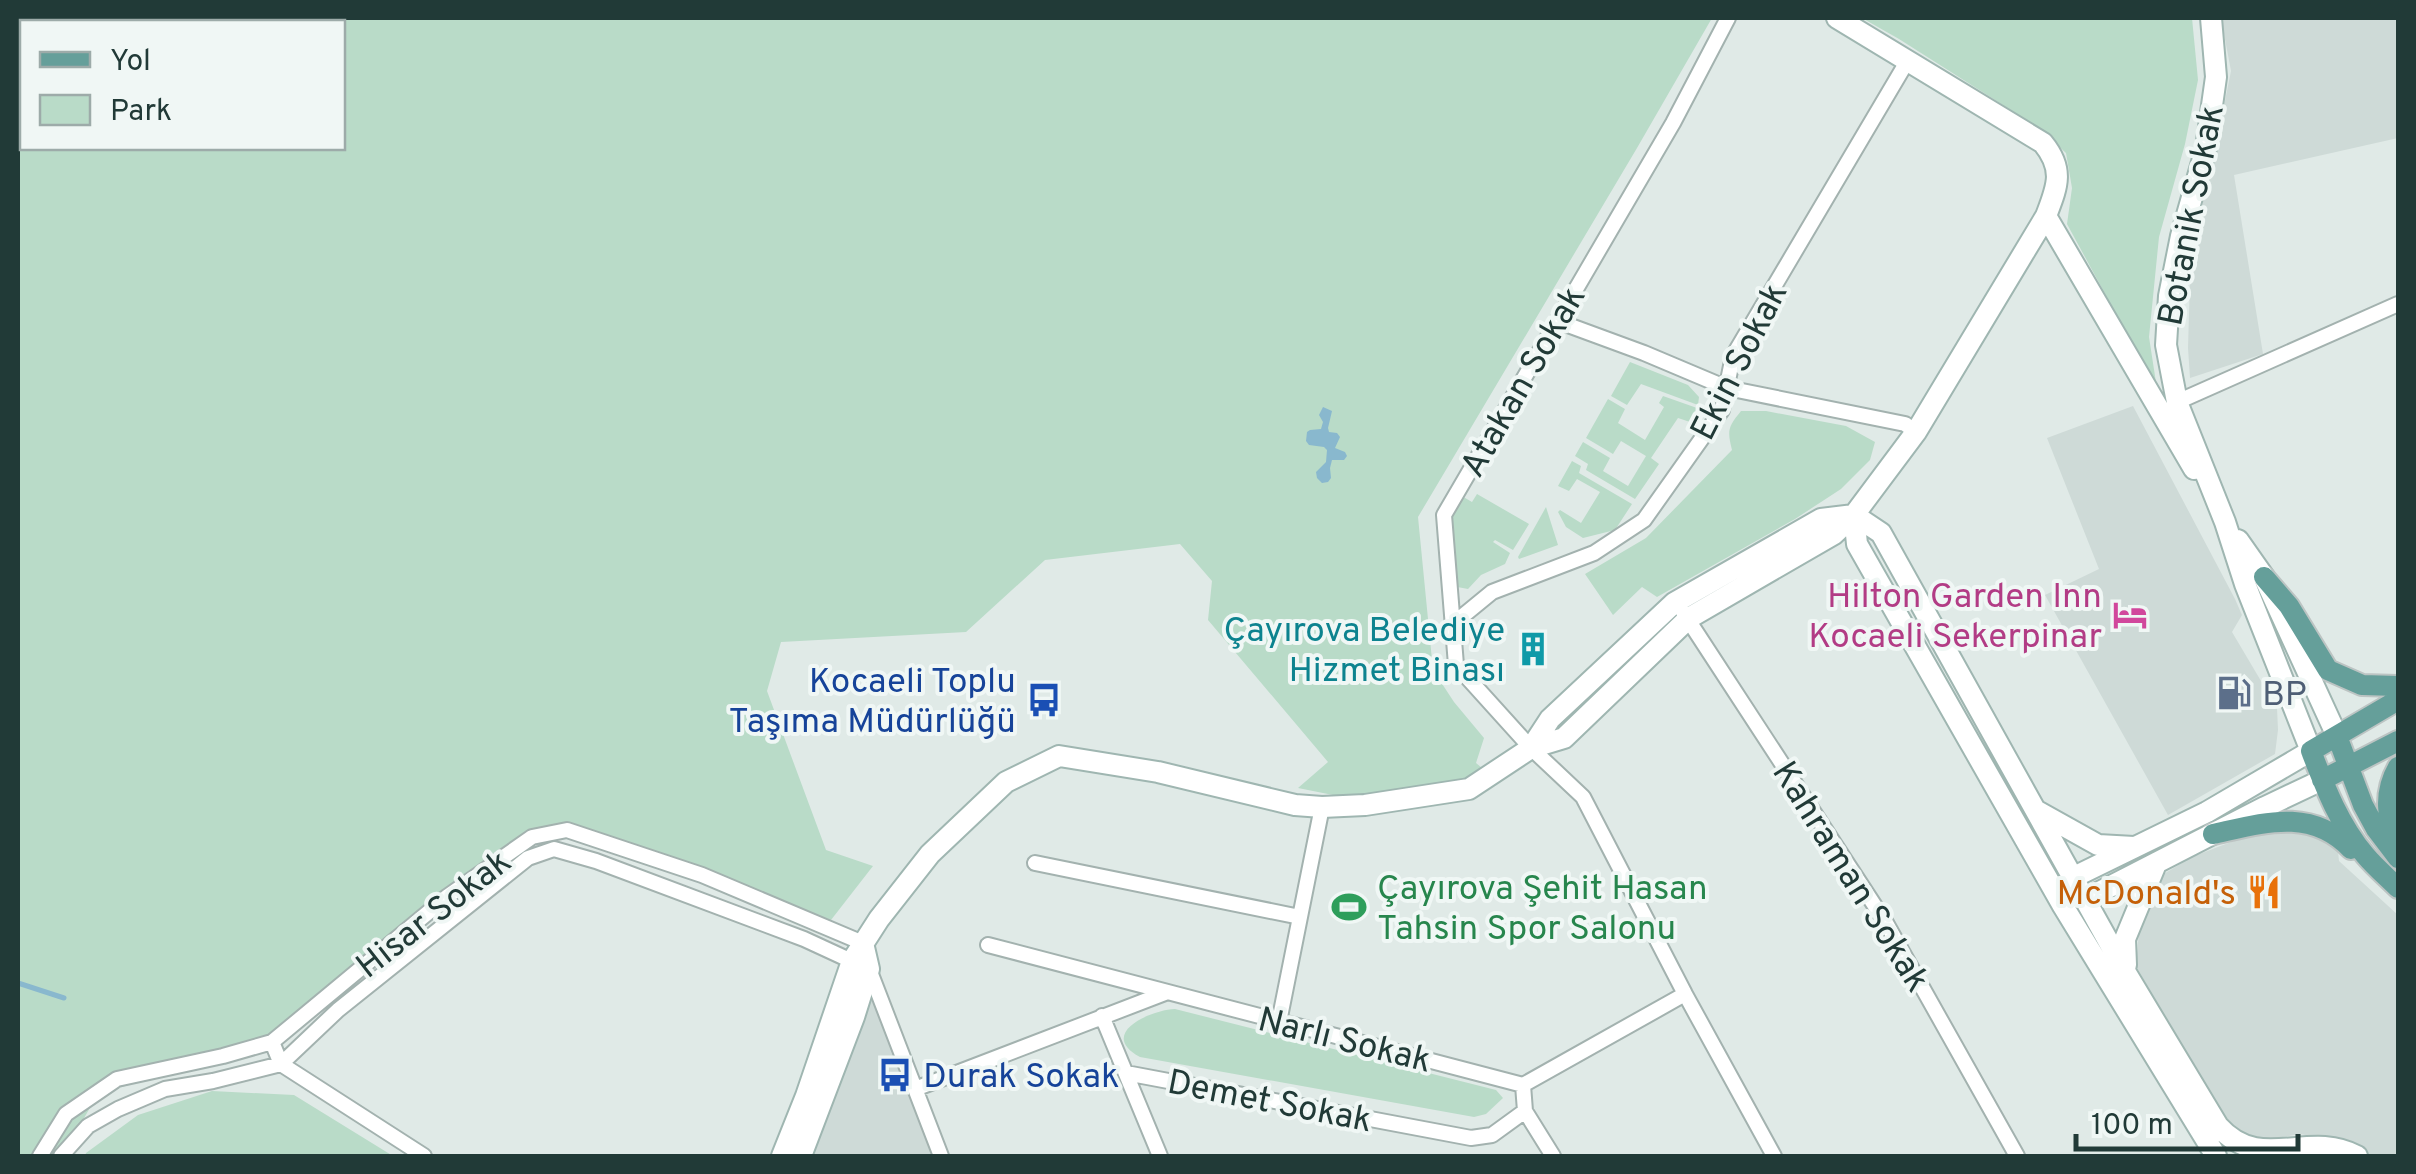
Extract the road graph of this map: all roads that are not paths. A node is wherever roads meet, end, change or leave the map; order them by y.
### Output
1 (1728, 18) edge
2 (1837, 18) edge
3 (2210, 18) edge
4 (1908, 60) junction
5 (2046, 216) junction
6 (2398, 304) edge
7 (1557, 321) junction
8 (1727, 388) junction
9 (2177, 402) junction
10 (1916, 432) junction
11 (1854, 515) junction
12 (2226, 522) junction
13 (2264, 577) junction
14 (1682, 610) junction
15 (1453, 624) junction
16 (2398, 686) edge
17 (2398, 700) edge
18 (2337, 736) junction
19 (2398, 741) edge
20 (1530, 748) junction
21 (2311, 750) junction
22 (2398, 767) edge
23 (2349, 768) junction
24 (2322, 780) junction
25 (1322, 807) junction
26 (2034, 810) junction
27 (2213, 834) junction
28 (2136, 847) junction
29 (2398, 856) edge
30 (1035, 863) dead end
31 (2156, 864) junction
32 (2074, 877) junction
33 (2398, 888) edge
34 (2086, 899) junction
35 (2064, 906) junction
36 (1300, 918) junction
37 (988, 945) dead end
38 (861, 958) junction
39 (2126, 973) junction
40 (1166, 993) junction
41 (1685, 994) junction
42 (1102, 1016) junction
43 (1279, 1022) junction
44 (272, 1042) junction
45 (281, 1064) junction
46 (1126, 1073) junction
47 (1523, 1085) junction
48 (915, 1088) junction
49 (1525, 1111) junction
50 (2235, 1151) edge
51 (40, 1156) edge
52 (61, 1156) edge
53 (424, 1156) edge
54 (782, 1156) edge
55 (801, 1156) edge
56 (941, 1156) edge
57 (1160, 1156) edge
58 (1553, 1156) edge
59 (1774, 1156) edge
60 (2016, 1156) edge
61 (2216, 1156) edge
62 (2357, 1156) edge

1 - 7 street, Atakan Sokak
2 - 4 street
3 - 9 street, Botanik Sokak
4 - 5 street
4 - 8 street, Ekin Sokak
5 - 10 street
5 - 12 street
6 - 9 street
7 - 8 street
7 - 15 street, Atakan Sokak
8 - 10 street
8 - 15 street, Ekin Sokak
9 - 12 street, Botanik Sokak
10 - 11 street
11 - 14 street
11 - 26 street
11 - 35 street
12 - 13 street
12 - 21 street
13 - 16 main road
13 - 18 street
14 - 20 street
14 - 60 street, Kahraman Sokak
15 - 20 street, Atakan Sokak
17 - 18 main road
18 - 21 main road
18 - 23 main road
19 - 23 main road
20 - 25 street
20 - 41 street, Atakan Sokak
21 - 24 main road
21 - 28 street
22 - 29 main road
23 - 24 main road
23 - 29 main road
24 - 27 street
24 - 33 main road
25 - 36 street
25 - 38 street
26 - 28 street
26 - 32 street
27 - 31 street
27 - 33 main road
28 - 32 street
30 - 36 street
31 - 34 street
31 - 39 street
32 - 34 street
32 - 35 street
34 - 39 street
35 - 61 street
36 - 43 street
37 - 40 street, Narlı Sokak
38 - 44 street, Hisar Sokak
38 - 45 street, Hisar Sokak
38 - 48 street
38 - 54 street
38 - 55 street
39 - 50 street
40 - 42 street
40 - 43 street, Narlı Sokak
41 - 47 street
41 - 59 street, Atakan Sokak
42 - 46 street
42 - 48 street
43 - 47 street, Narlı Sokak
44 - 45 street
44 - 51 street, Hisar Sokak
45 - 52 street, Hisar Sokak
45 - 53 street
46 - 49 street, Demet Sokak
46 - 57 street
47 - 49 street
48 - 56 street
49 - 58 street
50 - 62 street

